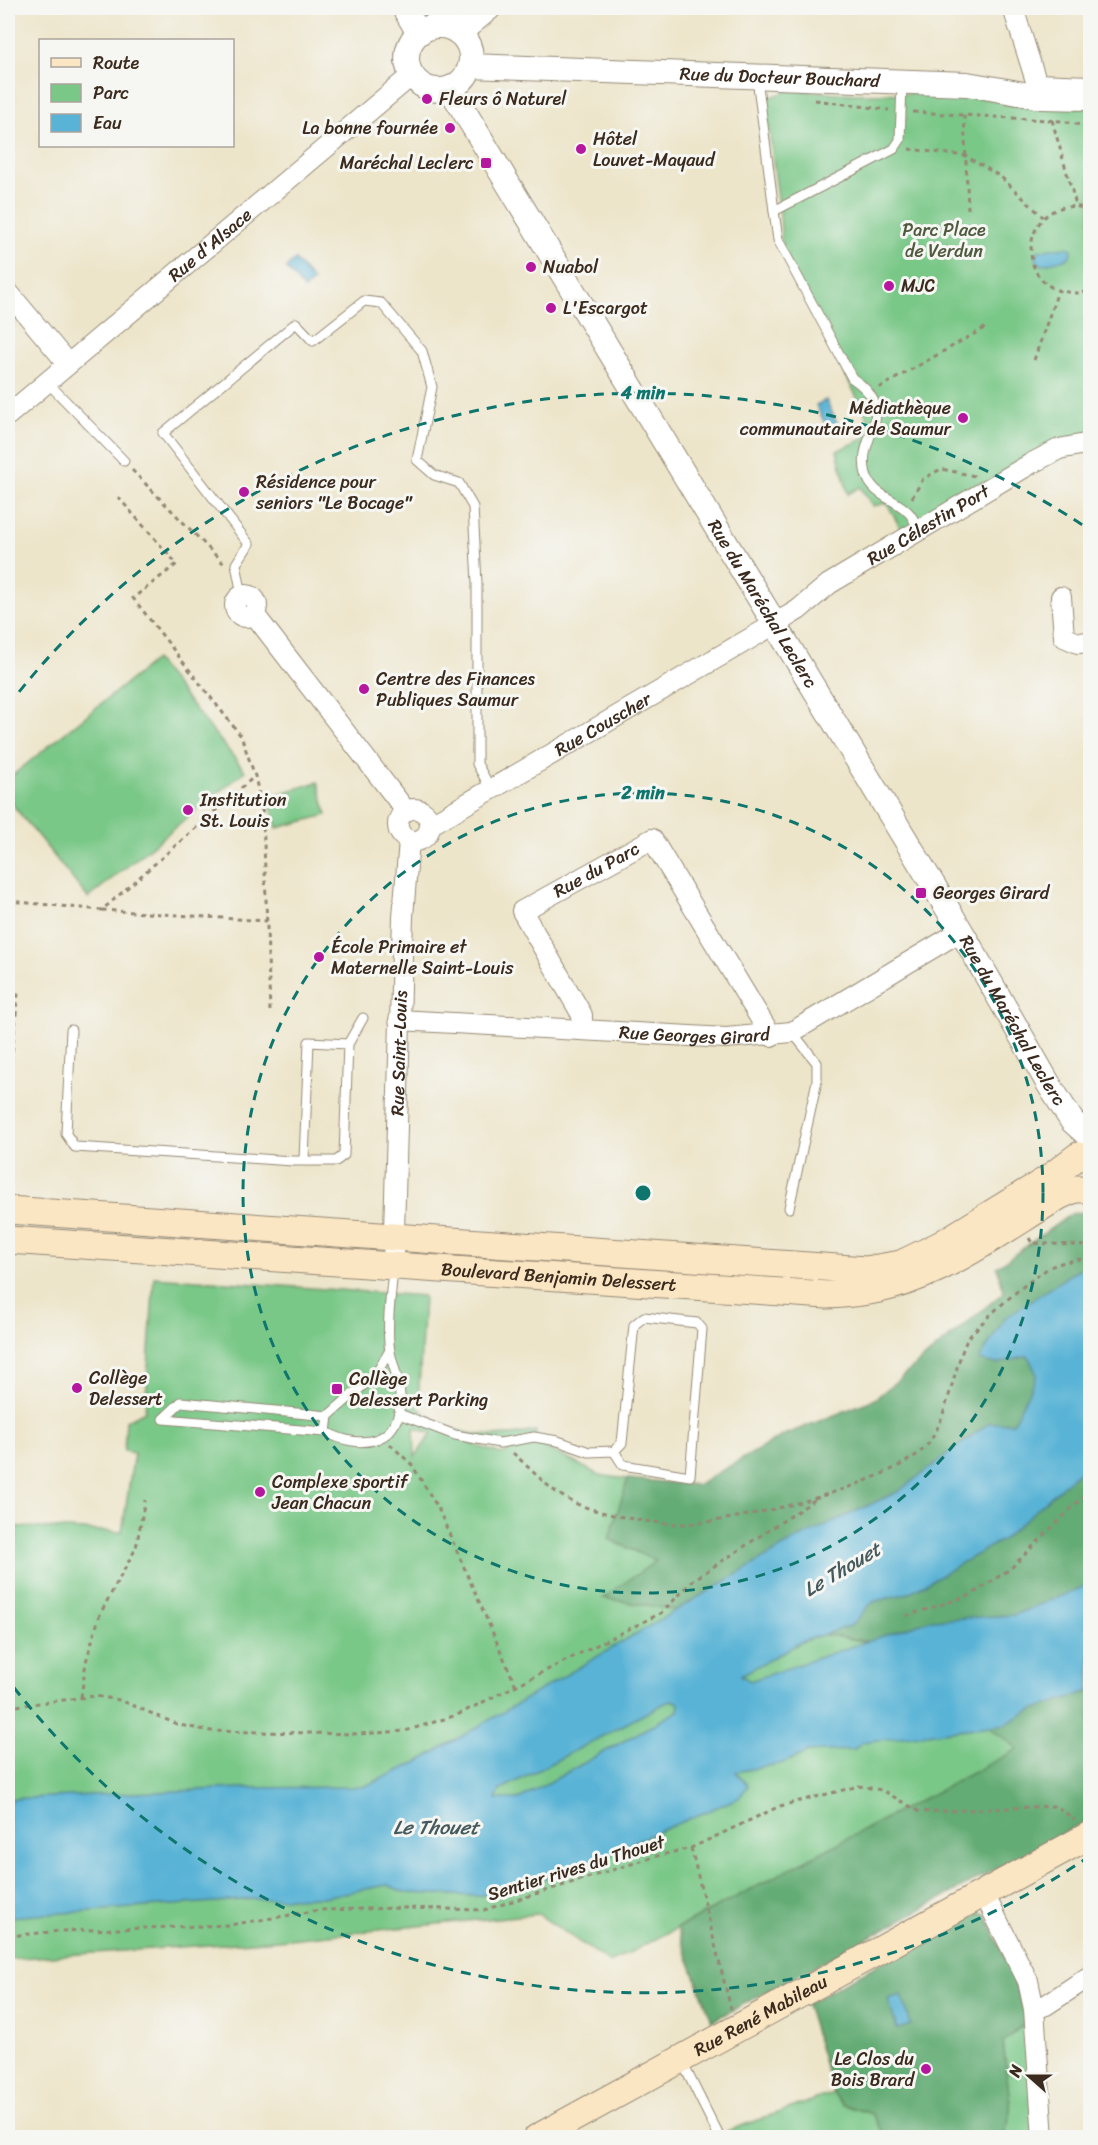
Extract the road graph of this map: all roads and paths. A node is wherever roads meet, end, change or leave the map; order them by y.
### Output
1 (404, 8) edge
2 (489, 8) edge
3 (1013, 8) edge
4 (419, 33) junction
5 (459, 33) junction
6 (470, 66) junction
7 (412, 75) junction
8 (757, 75) junction
9 (902, 84) junction
10 (1090, 86) edge
11 (450, 88) junction
12 (1079, 98) edge
13 (1037, 100) junction
14 (1090, 107) edge
15 (964, 115) dead end
16 (1052, 120) junction
17 (1090, 127) edge
18 (895, 147) junction
19 (966, 156) junction
20 (1076, 205) junction
21 (968, 208) dead end
22 (1090, 210) edge
23 (774, 211) junction
24 (1043, 217) junction
25 (1090, 290) edge
26 (1058, 291) junction
27 (8, 292) edge
28 (988, 326) dead end
29 (1034, 360) dead end
30 (68, 364) junction
31 (47, 382) junction
32 (870, 393) junction
33 (8, 415) edge
34 (1090, 443) edge
35 (124, 461) joint
36 (988, 489) junction
37 (118, 497) dead end
38 (908, 511) junction
39 (919, 530) junction
40 (240, 586) junction
41 (1061, 597) dead end
42 (775, 624) junction
43 (1090, 642) edge
44 (255, 776) junction
45 (492, 791) junction
46 (406, 811) junction
47 (430, 825) junction
48 (409, 840) junction
49 (8, 901) edge
50 (102, 910) junction
51 (267, 921) junction
52 (961, 931) junction
53 (8, 978) edge
54 (270, 1012) dead end
55 (363, 1018) dead end
56 (399, 1020) junction
57 (582, 1029) junction
58 (71, 1030) dead end
59 (792, 1032) junction
60 (771, 1036) junction
61 (348, 1044) junction
62 (8, 1096) edge
63 (1085, 1148) edge
64 (304, 1159) junction
65 (1089, 1190) edge
66 (789, 1208) dead end
67 (8, 1210) edge
68 (1027, 1233) dead end
69 (394, 1237) junction
70 (8, 1240) edge
71 (1090, 1246) edge
72 (1090, 1257) edge
73 (393, 1266) junction
74 (390, 1350) junction
75 (399, 1414) junction
76 (328, 1416) junction
77 (326, 1432) junction
78 (383, 1437) junction
79 (500, 1443) junction
80 (614, 1451) junction
81 (1090, 1490) edge
82 (819, 1497) junction
83 (144, 1500) dead end
84 (906, 1616) dead end
85 (516, 1686) junction
86 (81, 1697) junction
87 (8, 1707) edge
88 (1086, 1830) edge
89 (692, 1848) junction
90 (984, 1894) junction
91 (8, 1936) edge
92 (1090, 1976) edge
93 (1034, 2009) junction
94 (736, 2029) junction
95 (681, 2061) junction
96 (1090, 2134) edge
97 (537, 2138) edge
98 (720, 2138) edge
99 (1043, 2138) edge
100 (1079, 2138) edge

1 - 4 street
2 - 5 street
3 - 13 street
4 - 5 street
4 - 7 street
5 - 6 street
6 - 8 street, Rue du Docteur Bouchard
6 - 11 street
7 - 11 street
7 - 30 street, Rue d'Alsace
8 - 9 street, Rue du Docteur Bouchard
8 - 23 lane
9 - 13 street, Rue du Docteur Bouchard
9 - 18 lane
10 - 13 street
11 - 42 street, Rue du Maréchal Leclerc
12 - 13 street, Rue du Docteur Bouchard
12 - 14 street
13 - 16 path
15 - 19 path
16 - 17 path
16 - 20 path
18 - 19 path
18 - 23 lane
19 - 21 path
19 - 24 path
20 - 22 path
20 - 24 path
23 - 32 lane
24 - 26 path
25 - 26 path
26 - 29 path
27 - 30 street
28 - 32 path
30 - 31 street, Rue d'Alsace
31 - 33 street, Rue d'Alsace
31 - 35 lane
32 - 38 lane
34 - 36 street, Rue Célestin Port
35 - 40 path
36 - 38 path
36 - 39 street, Rue Célestin Port
37 - 44 path
38 - 39 lane
39 - 42 street, Rue Célestin Port
40 - 45 lane
40 - 46 street
41 - 43 street
42 - 45 street, Rue Couscher
42 - 52 street, Rue du Maréchal Leclerc
44 - 50 path
44 - 51 path
45 - 47 street, Rue Couscher
46 - 47 street
46 - 48 street
47 - 48 street
48 - 56 street, Rue Saint-Louis
49 - 50 path
50 - 51 path
51 - 54 path
52 - 59 street, Rue Georges Girard
52 - 63 street, Rue du Maréchal Leclerc
53 - 62 path
55 - 61 lane
56 - 57 street, Rue Georges Girard
56 - 69 street, Rue Saint-Louis
57 - 60 street, Rue Georges Girard
57 - 60 street, Rue du Parc
58 - 64 lane
59 - 60 street, Rue Georges Girard
59 - 66 lane
61 - 64 lane
61 - 64 lane
63 - 65 main road
63 - 69 main road, Boulevard Benjamin Delessert
65 - 73 main road, Boulevard Benjamin Delessert
67 - 69 main road, Boulevard Benjamin Delessert
68 - 71 path
69 - 73 street, Rue Saint-Louis
70 - 73 main road, Boulevard Benjamin Delessert
72 - 82 path
73 - 74 lane
74 - 75 lane
74 - 76 lane
75 - 78 lane
75 - 79 lane
76 - 77 lane
76 - 77 lane
77 - 78 lane
78 - 85 path
79 - 80 lane
79 - 82 path
80 - 80 lane
81 - 84 path
82 - 85 path
83 - 86 path
85 - 86 path
86 - 87 path
88 - 89 path, Sentier rives du Thouet
88 - 90 main road, Rue René Mabileau
89 - 91 path, Sentier rives du Thouet
89 - 94 path
90 - 93 street
90 - 94 main road, Rue René Mabileau
92 - 93 street
93 - 99 street
94 - 95 main road, Rue René Mabileau
95 - 97 main road, Rue René Mabileau
95 - 98 lane
96 - 100 lane

